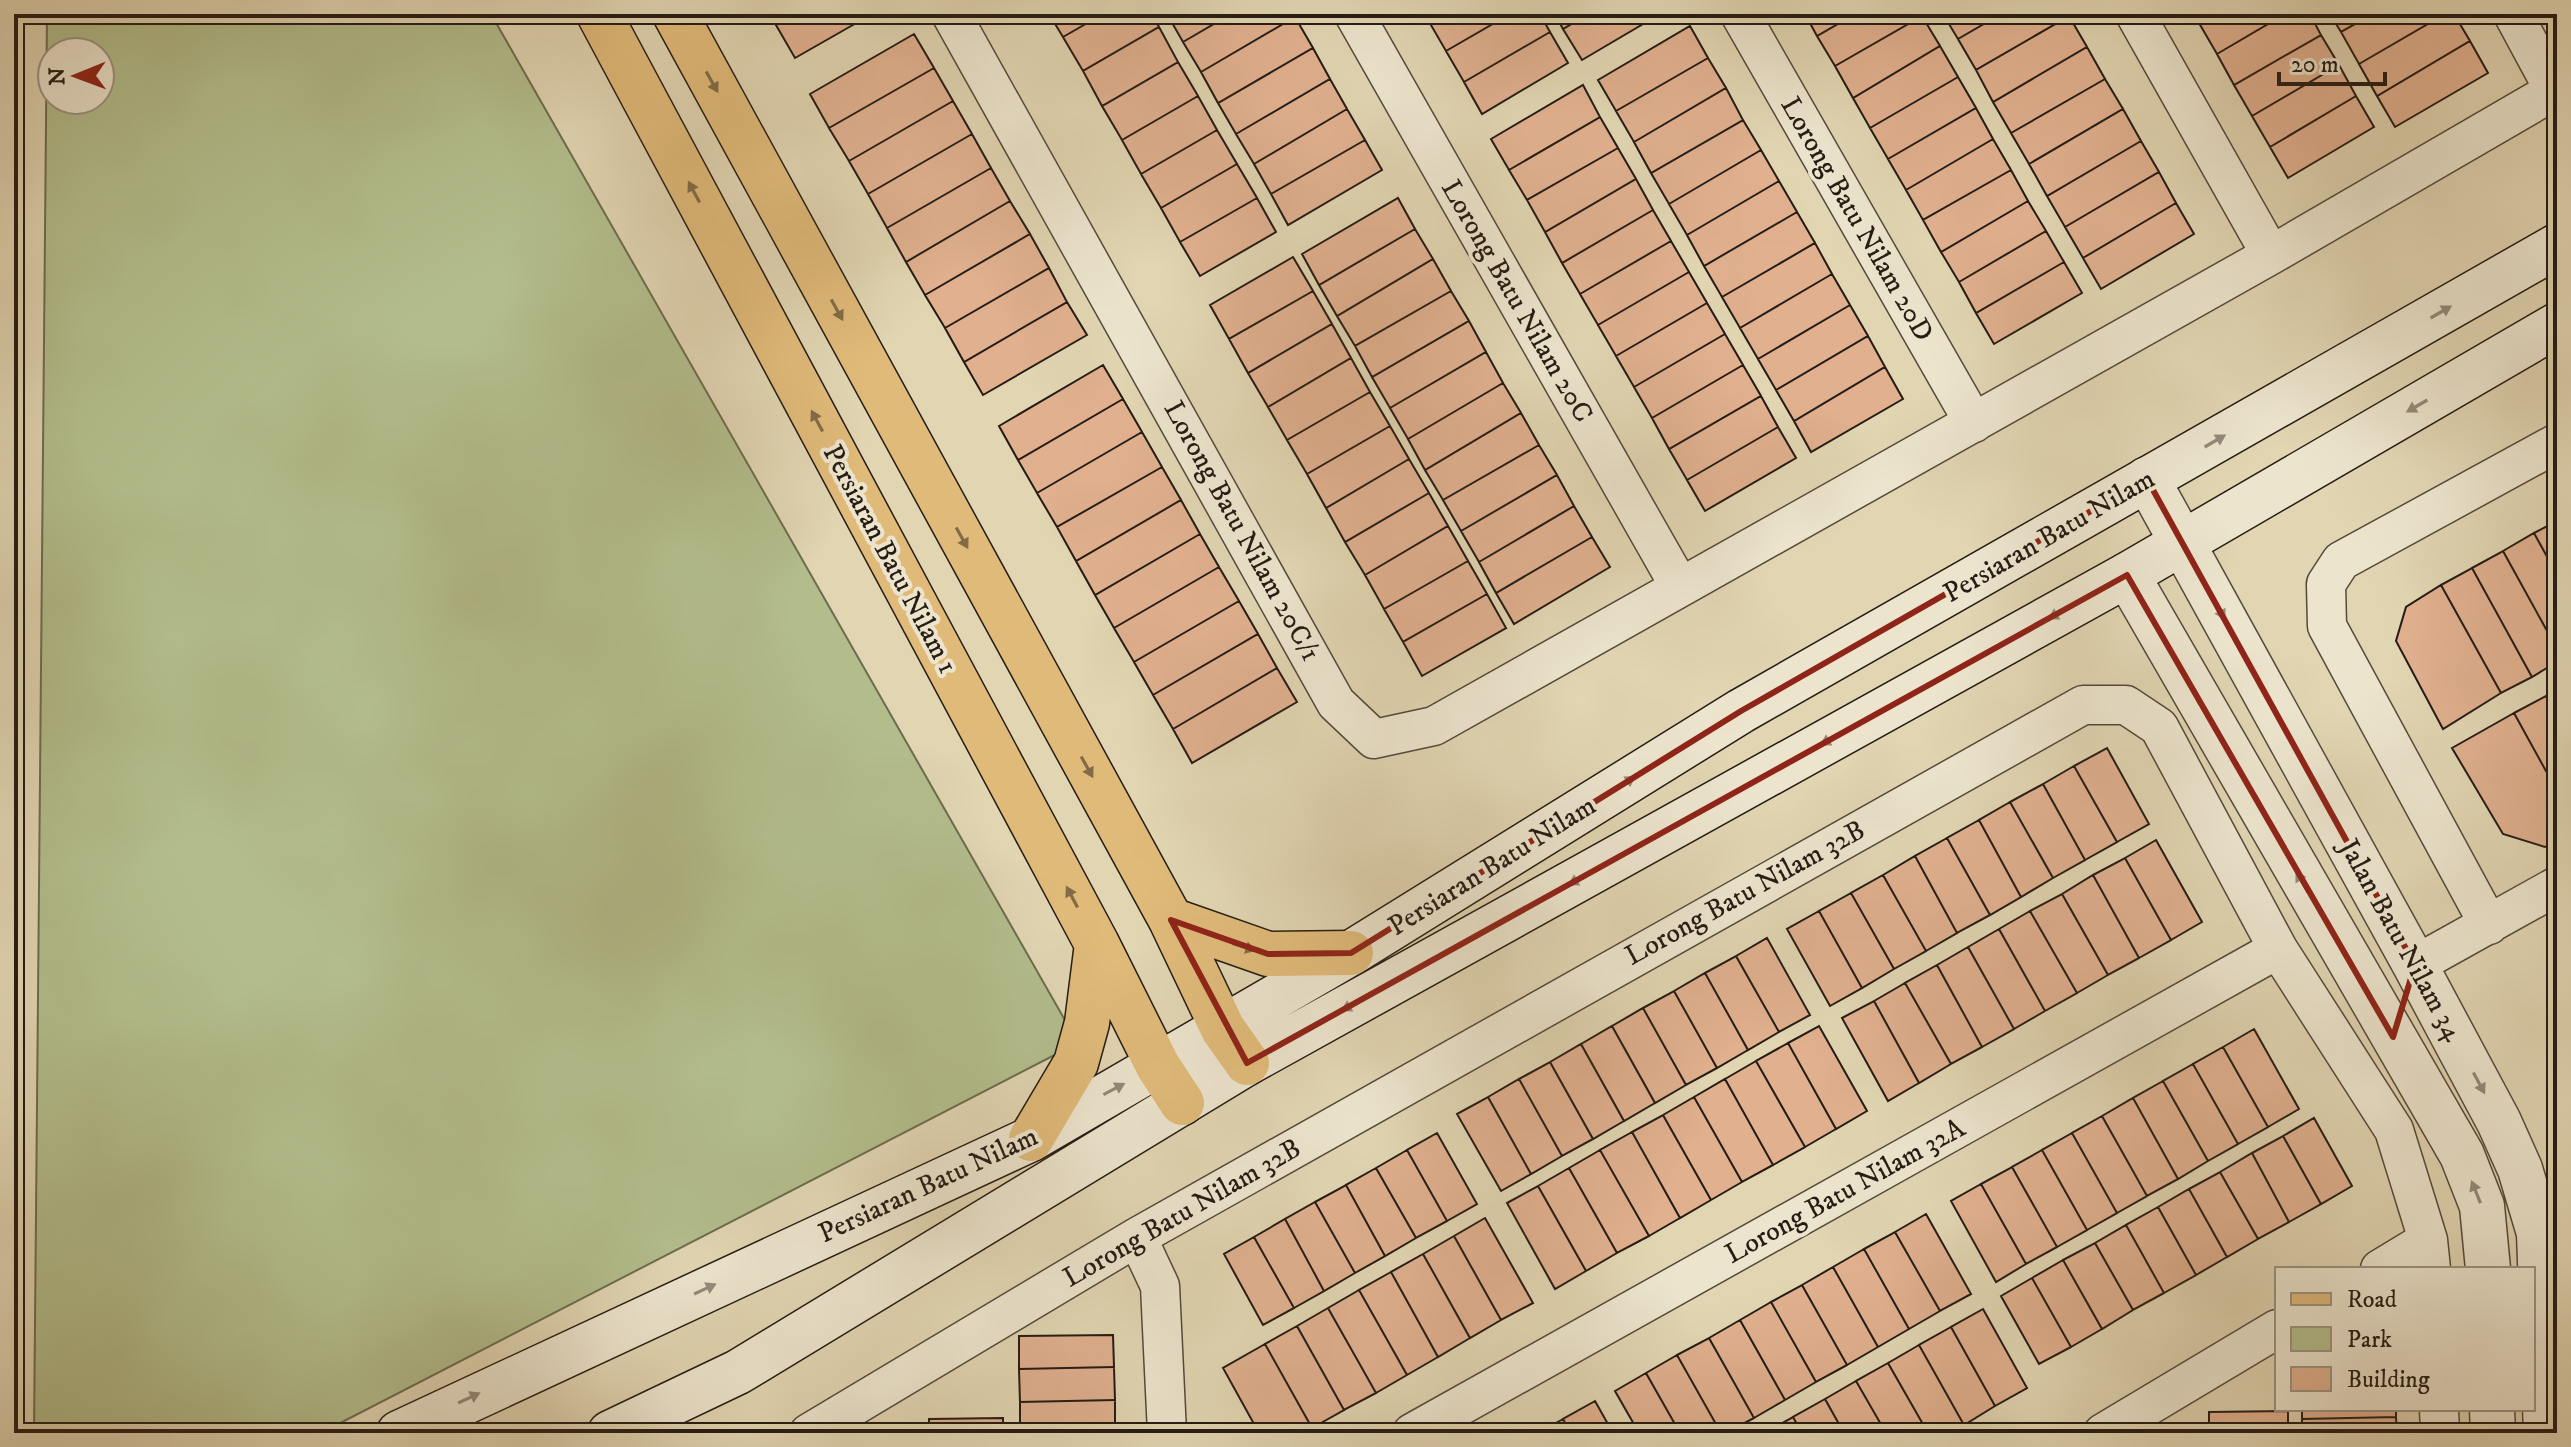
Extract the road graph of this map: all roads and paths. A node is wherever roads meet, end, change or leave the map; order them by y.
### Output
1 (599, 14) edge
2 (675, 14) edge
3 (951, 14) edge
4 (1354, 14) edge
5 (1740, 14) edge
6 (2135, 14) edge
7 (2513, 14) edge
8 (2556, 89) edge
9 (2557, 246) edge
10 (2271, 255) junction
11 (2557, 325) edge
12 (1974, 423) junction
13 (2557, 443) edge
14 (2147, 479) junction
15 (2182, 541) junction
16 (2127, 575) junction
17 (1680, 587) junction
18 (2557, 886) edge
19 (1171, 920) junction
20 (2489, 925) junction
21 (1097, 944) junction
22 (2278, 949) junction
23 (2341, 950) junction
24 (1351, 953) junction
25 (2415, 965) junction
26 (2393, 1037) junction
27 (1235, 1046) junction
28 (1158, 1066) junction
29 (1182, 1103) junction
30 (1031, 1139) junction
31 (1137, 1237) junction
32 (2429, 1255) edge
33 (2387, 1267) edge
34 (2488, 1267) edge
35 (2275, 1330) edge
36 (2439, 1411) edge
37 (2492, 1411) edge
38 (829, 1427) edge
39 (2116, 1429) edge
40 (399, 1433) edge
41 (610, 1433) edge
42 (1167, 1433) edge
43 (1412, 1433) edge
44 (2440, 1433) edge
45 (2493, 1433) edge
46 (2546, 1433) edge

21 -> 1 main road, Persiaran Batu Nilam 1
2 -> 19 main road
3 - 17 street, Lorong Batu Nilam 20C/1
4 - 17 street, Lorong Batu Nilam 20C
5 - 12 street, Lorong Batu Nilam 20D
6 - 10 street
7 - 8 street
8 - 10 street
14 -> 9 main road, Persiaran Batu Nilam
10 - 12 street
11 -> 15 main road, Persiaran Batu Nilam
12 - 17 street
13 - 20 street
14 - 15 main road, Jalan Batu Nilam 34
24 -> 14 main road, Persiaran Batu Nilam
15 - 16 main road, Persiaran Batu Nilam
15 -> 25 main road, Jalan Batu Nilam 34
23 -> 16 main road, Jalan Batu Nilam 34
16 -> 27 main road, Persiaran Batu Nilam
18 - 20 street
19 -> 24 main road
19 - 27 main road
20 - 25 street
21 - 28 main road, Persiaran Batu Nilam 1
21 - 30 main road
22 - 31 street, Lorong Batu Nilam 32B
22 - 32 street, Lorong Batu Nilam 32B
22 - 43 street, Lorong Batu Nilam 32A
23 - 25 main road
23 - 26 main road, Jalan Batu Nilam 34
24 - 27 main road, Persiaran Batu Nilam
25 - 26 main road
25 -> 46 main road, Jalan Batu Nilam 34
34 -> 26 main road, Jalan Batu Nilam 34
27 - 28 main road, Persiaran Batu Nilam
27 - 29 main road, Persiaran Batu Nilam
28 - 29 main road, Persiaran Batu Nilam 1
30 -> 28 main road, Persiaran Batu Nilam
29 - 41 main road, Persiaran Batu Nilam
40 -> 30 main road, Persiaran Batu Nilam
31 - 38 street, Lorong Batu Nilam 32B
31 - 42 street
32 - 33 street
35 - 39 street
36 - 44 street
37 - 45 main road

